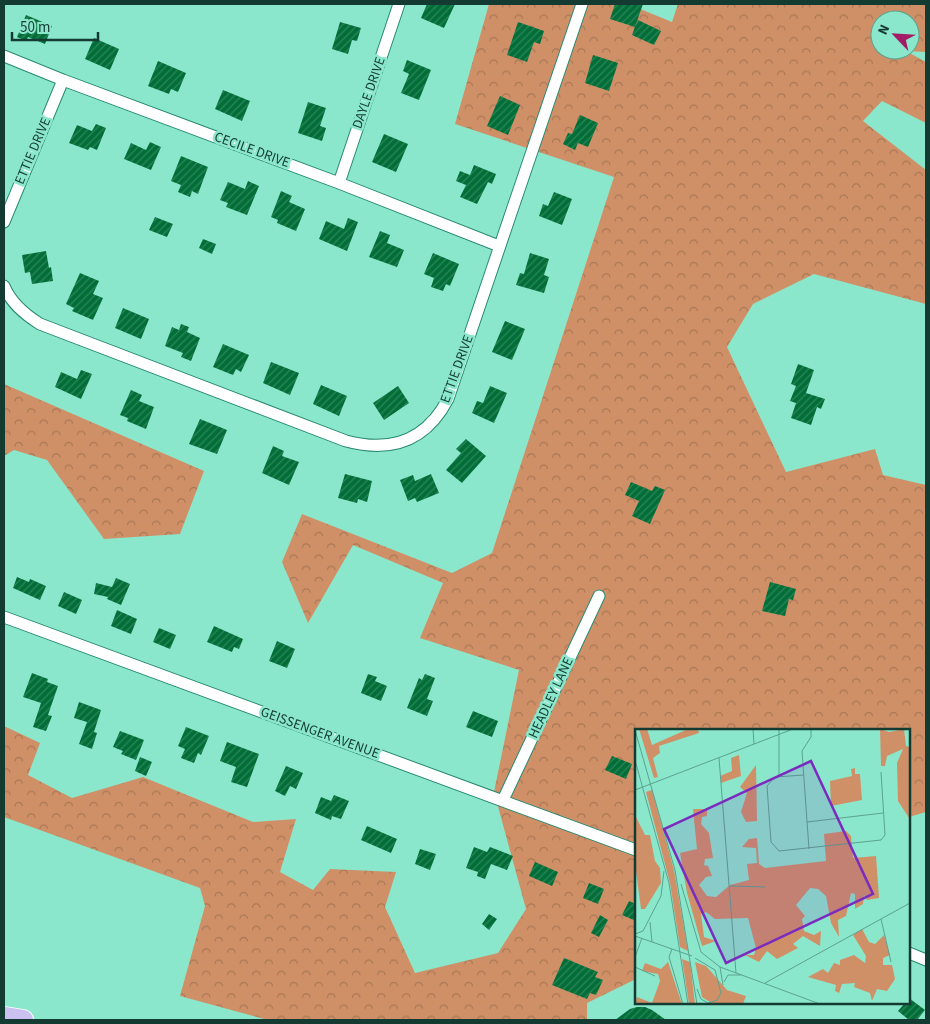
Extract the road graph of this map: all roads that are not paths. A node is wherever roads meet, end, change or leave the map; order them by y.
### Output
1 (399, 4) edge
2 (582, 4) edge
3 (4, 56) edge
4 (63, 80) junction
5 (339, 182) junction
6 (4, 222) edge
7 (499, 246) junction
8 (4, 286) edge
9 (599, 596) dead end
10 (4, 617) edge
11 (503, 800) junction
12 (635, 850) edge
13 (910, 953) edge
14 (926, 960) edge
15 (4, 1017) edge
16 (23, 1020) edge

1 - 5 street, DAYLE DRIVE
2 - 7 street, ETTIE DRIVE
3 - 4 street, CECILE DRIVE
4 - 5 street, CECILE DRIVE
4 - 6 street, ETTIE DRIVE
5 - 7 street, CECILE DRIVE
7 - 8 street, ETTIE DRIVE
9 - 11 street, HEADLEY LANE
10 - 11 street, GEISSENGER AVENUE
11 - 12 street, GEISSENGER AVENUE
13 - 14 street
15 - 16 highway

